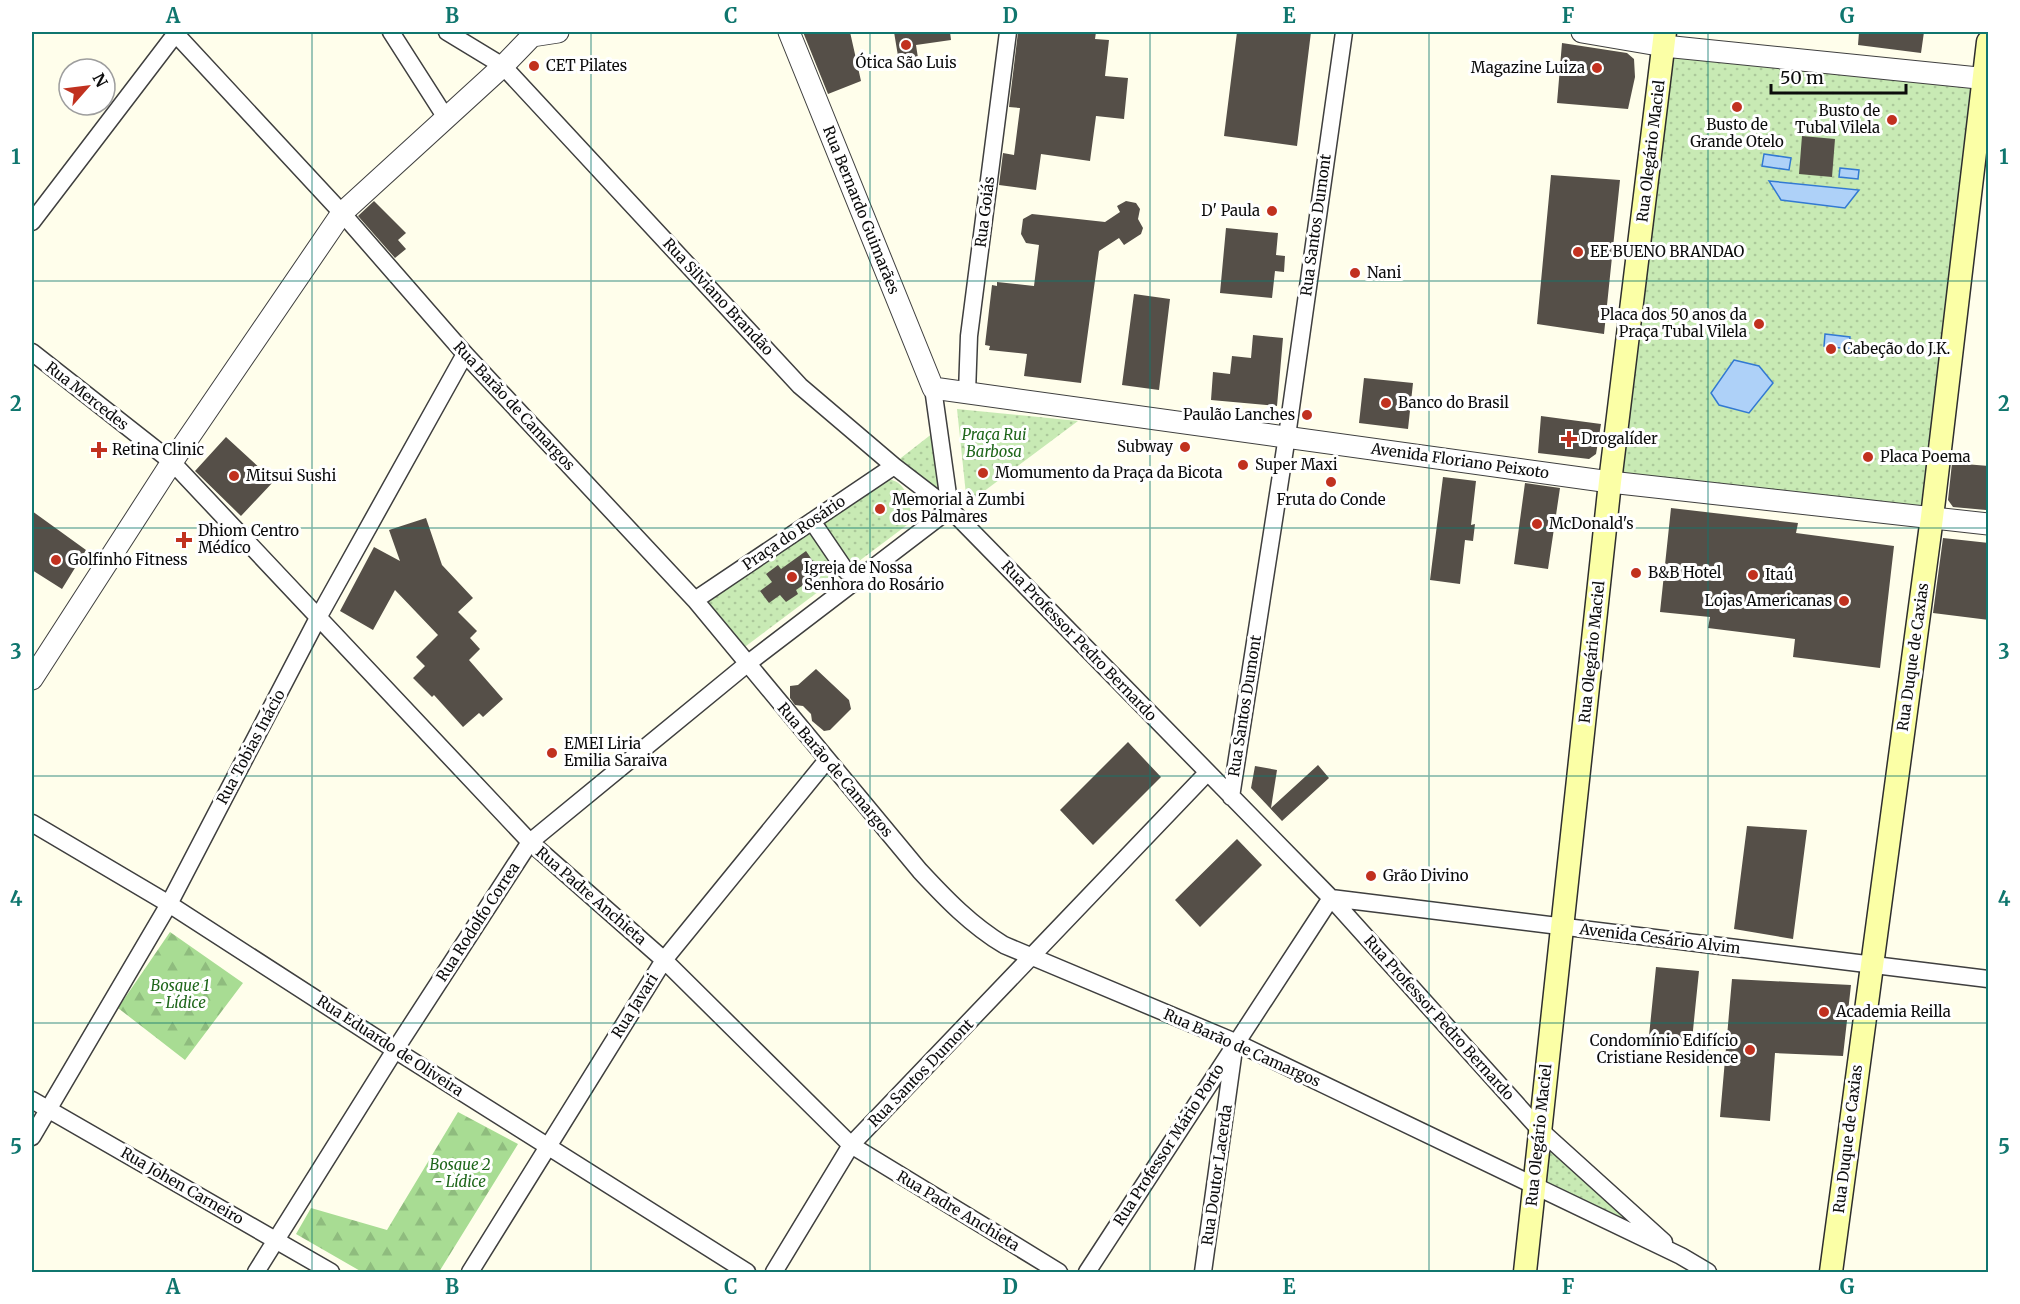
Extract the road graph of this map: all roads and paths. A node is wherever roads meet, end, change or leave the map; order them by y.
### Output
1 (175, 32) edge
2 (391, 32) edge
3 (447, 32) edge
4 (558, 32) edge
5 (789, 32) edge
6 (1008, 32) edge
7 (1344, 32) edge
8 (1581, 32) edge
9 (1664, 39) edge
10 (1989, 42) edge
11 (503, 66) junction
12 (1986, 78) edge
13 (446, 118) junction
14 (342, 213) junction
15 (32, 222) edge
16 (32, 352) edge
17 (465, 354) junction
18 (933, 388) junction
19 (967, 393) junction
20 (1287, 436) junction
21 (172, 462) junction
22 (894, 466) junction
23 (1610, 482) junction
24 (950, 509) junction
25 (1932, 517) junction
26 (812, 521) junction
27 (1989, 524) edge
28 (846, 571) dead end
29 (695, 600) junction
30 (319, 616) junction
31 (747, 664) junction
32 (32, 679) edge
33 (827, 760) junction
34 (1207, 773) junction
35 (1231, 796) junction
36 (32, 823) edge
37 (530, 842) junction
38 (1331, 898) junction
39 (169, 904) junction
40 (1563, 927) junction
41 (1032, 957) junction
42 (664, 960) junction
43 (1871, 964) junction
44 (1989, 979) edge
45 (1235, 1042) junction
46 (394, 1050) junction
47 (32, 1100) edge
48 (48, 1109) junction
49 (1539, 1129) junction
50 (32, 1137) edge
51 (851, 1145) junction
52 (547, 1146) junction
53 (1533, 1184) junction
54 (276, 1241) junction
55 (1681, 1256) junction
56 (256, 1272) edge
57 (331, 1272) edge
58 (470, 1272) edge
59 (747, 1272) edge
60 (774, 1272) edge
61 (1059, 1272) edge
62 (1087, 1272) edge
63 (1203, 1272) edge
64 (1525, 1272) edge
65 (1708, 1272) edge
66 (1831, 1272) edge

1 - 14 street, Rua Barão de Camargos
1 - 15 street
2 - 13 street
3 - 11 street, Rua Silviano Brandão
4 - 11 street
5 - 18 street, Rua Bernardo Guimarães
6 - 19 street, Rua Goiás
7 - 20 street, Rua Santos Dumont
8 - 9 street
9 - 12 street
9 - 23 main road, Rua Olegário Maciel
10 - 12 main road, Rua Duque de Caxias
11 - 13 street
11 - 22 street, Rua Silviano Brandão
12 - 25 main road, Rua Duque de Caxias
13 - 14 street
14 - 17 street, Rua Barão de Camargos
14 - 21 street
16 - 21 street, Rua Mercedes
17 - 29 street, Rua Barão de Camargos
17 - 30 street, Rua Tobias Inácio
18 - 19 street, Avenida Floriano Peixoto
18 - 24 street
19 - 20 street, Avenida Floriano Peixoto
20 - 23 street, Avenida Floriano Peixoto
20 - 35 street, Rua Santos Dumont
21 - 30 street, Rua Padre Anchieta
21 - 32 street
22 - 24 street, Rua Silviano Brandão
22 - 26 street, Praça do Rosário
23 - 25 street, Avenida Floriano Peixoto
23 - 40 main road, Rua Olegário Maciel
24 - 31 street, Rua Rodolfo Correa
24 - 34 street, Rua Professor Pedro Bernardo
25 - 27 street, Avenida Floriano Peixoto
25 - 43 main road, Rua Duque de Caxias
26 - 28 street
26 - 29 street, Praça do Rosário
29 - 31 street, Rua Barão de Camargos
30 - 37 street, Rua Padre Anchieta
30 - 39 street, Rua Tobias Inácio
31 - 33 street, Rua Barão de Camargos
31 - 37 street, Rua Rodolfo Correa
33 - 41 street, Rua Barão de Camargos
33 - 42 street, Rua Javari
34 - 35 street, Rua Santos Dumont
34 - 41 street, Rua Santos Dumont
35 - 38 street, Rua Professor Pedro Bernardo
36 - 39 street, Rua Eduardo de Oliveira
37 - 42 street, Rua Padre Anchieta
37 - 46 street, Rua Rodolfo Correa
38 - 40 street, Avenida Cesário Alvim
38 - 45 street, Rua Professor Mário Porto
38 - 49 street, Rua Professor Pedro Bernardo
39 - 46 street, Rua Eduardo de Oliveira
39 - 48 street, Rua Tobias Inácio
40 - 43 street, Avenida Cesário Alvim
40 - 49 main road, Rua Olegário Maciel
41 - 45 street, Rua Barão de Camargos
41 - 51 street, Rua Santos Dumont
42 - 51 street, Rua Padre Anchieta
42 - 52 street, Rua Javari
43 - 44 street, Avenida Cesário Alvim
43 - 66 main road, Rua Duque de Caxias
45 - 53 street, Rua Barão de Camargos
45 - 62 street, Rua Professor Mário Porto
45 - 63 street, Rua Doutor Lacerda
46 - 52 street, Rua Eduardo de Oliveira
46 - 54 street, Rua Rodolfo Correa
47 - 48 street, Rua Johen Carneiro
48 - 50 street, Rua Tobias Inácio
48 - 54 street, Rua Johen Carneiro
49 - 53 main road, Rua Olegário Maciel
49 - 55 street, Rua Professor Pedro Bernardo
51 - 60 street, Rua Santos Dumont
51 - 61 street, Rua Padre Anchieta
52 - 58 street, Rua Javari
52 - 59 street, Rua Eduardo de Oliveira
53 - 55 street, Rua Barão de Camargos
53 - 64 main road, Rua Olegário Maciel
54 - 56 street, Rua Rodolfo Correa
54 - 57 street, Rua Johen Carneiro
55 - 65 street

